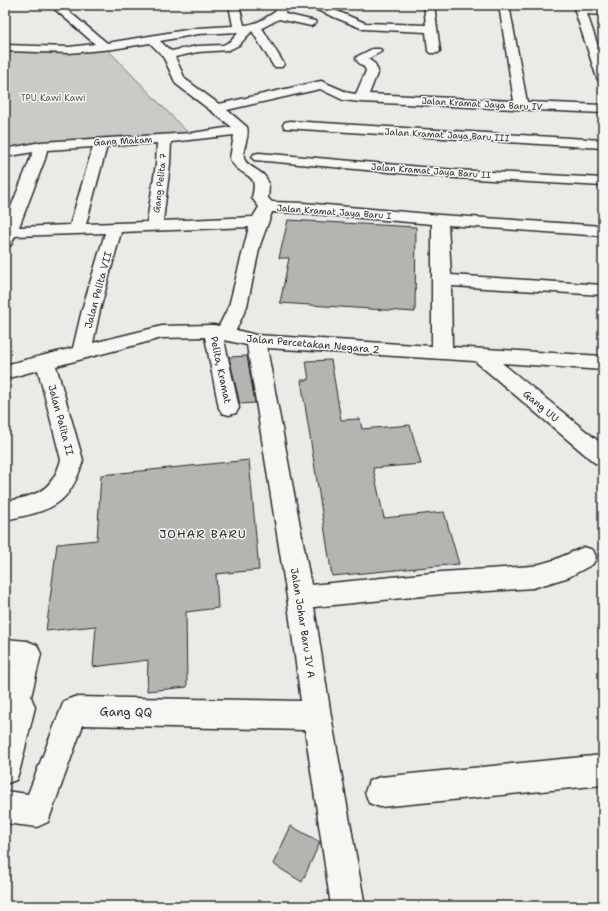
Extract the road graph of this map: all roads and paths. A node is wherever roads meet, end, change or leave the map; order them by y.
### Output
1 (55, 5) edge
2 (234, 5) edge
3 (314, 5) edge
4 (425, 5) edge
5 (429, 5) edge
6 (504, 5) edge
7 (579, 8) edge
8 (280, 10) edge
9 (603, 12) edge
10 (311, 24) dead end
11 (247, 29) junction
12 (432, 29) junction
13 (153, 40) junction
14 (105, 47) junction
15 (5, 48) edge
16 (376, 51) dead end
17 (434, 51) dead end
18 (168, 55) junction
19 (278, 64) dead end
20 (602, 74) edge
21 (354, 98) junction
22 (521, 106) junction
23 (216, 109) junction
24 (603, 109) edge
25 (290, 125) dead end
26 (241, 130) junction
27 (164, 139) junction
28 (101, 143) junction
29 (603, 144) edge
30 (41, 146) junction
31 (5, 153) edge
32 (259, 157) dead end
33 (603, 182) edge
34 (267, 207) junction
35 (440, 220) junction
36 (258, 222) junction
37 (154, 227) junction
38 (77, 229) junction
39 (114, 229) junction
40 (603, 231) edge
41 (6, 235) edge
42 (442, 280) junction
43 (603, 290) edge
44 (219, 333) junction
45 (256, 341) junction
46 (83, 345) junction
47 (442, 353) junction
48 (480, 355) junction
49 (44, 361) junction
50 (603, 363) edge
51 (5, 372) edge
52 (229, 408) dead end
53 (603, 457) edge
54 (5, 511) edge
55 (584, 557) dead end
56 (300, 597) junction
57 (5, 652) edge
58 (317, 716) junction
59 (5, 769) edge
60 (603, 770) edge
61 (380, 792) dead end
62 (5, 807) edge
63 (348, 906) edge

1 - 14 street
2 - 11 street
3 - 12 street
4 - 5 street
5 - 12 street
6 - 22 street
7 - 9 street
7 - 20 street
8 - 10 street
8 - 11 street
11 - 13 street
11 - 18 street
11 - 19 street
12 - 17 street
13 - 14 street
13 - 18 street
14 - 15 street
16 - 21 street
18 - 23 street
21 - 22 street, Jalan Kramat Jaya Baru IV
21 - 23 street
22 - 24 street, Jalan Kramat Jaya Baru IV
23 - 26 street
25 - 29 street, Jalan Kramat Jaya Baru III
26 - 27 street, Gang Makam
26 - 34 street
27 - 28 street, Gang Makam
27 - 37 street, Gang Pelita 7
28 - 30 street, Gang Makam
28 - 38 street
30 - 31 street, Gang Makam
30 - 41 street
32 - 33 street, Jalan Kramat Jaya Baru II
34 - 35 street, Jalan Kramat Jaya Baru I
34 - 36 street, Jalan Kramat Jaya Baru I
35 - 40 street, Jalan Kramat Jaya Baru I
35 - 42 street
36 - 37 street
36 - 44 street, Jalan Kramat Jaya Baru I
37 - 39 street
38 - 39 street
38 - 41 street
39 - 46 street, Jalan Pelita VII
42 - 43 street
42 - 47 street
44 - 45 street, Jalan Percetakan Negara 2
44 - 46 street, Jalan Percetakan Negara 2
44 - 52 street, Pelita, Kramat
45 - 47 street, Jalan Percetakan Negara 2
45 - 56 street, Jalan Johar Baru IV A
46 - 49 street, Jalan Percetakan Negara 2
47 - 48 street, Jalan Percetakan Negara 2
48 - 50 street, Jalan Percetakan Negara 2
48 - 53 street, Gang UU
49 - 51 street, Jalan Percetakan Negara 2
49 - 54 street, Jalan Palita II
55 - 56 street
56 - 58 street, Jalan Johar Baru IV A
57 - 59 street
58 - 62 street, Gang QQ
58 - 63 street, Jalan Johar Baru IV A
60 - 61 street

